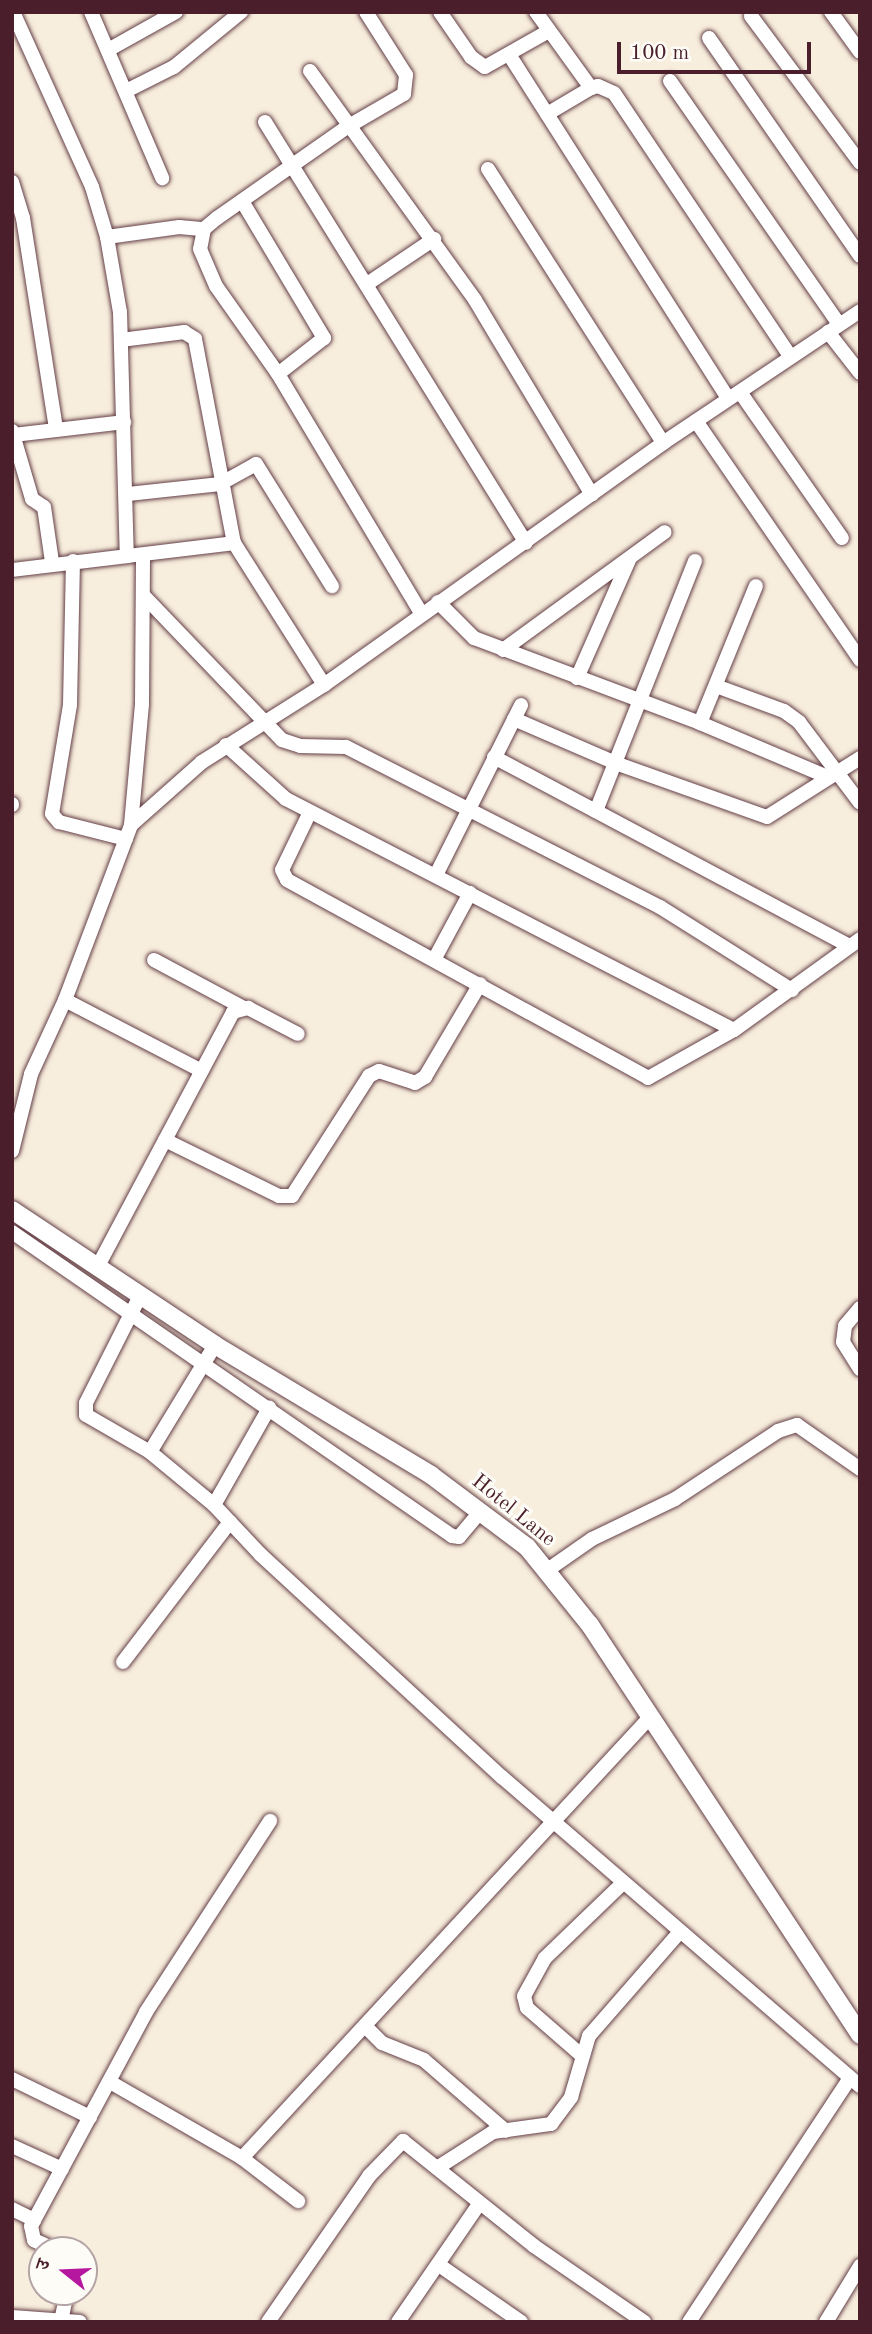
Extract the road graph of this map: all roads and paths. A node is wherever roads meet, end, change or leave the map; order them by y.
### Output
1 (91, 12) edge
2 (176, 12) edge
3 (241, 12) edge
4 (366, 12) edge
5 (440, 12) edge
6 (536, 12) edge
7 (831, 12) edge
8 (19, 14) edge
9 (751, 16) dead end
10 (550, 32) junction
11 (709, 38) dead end
12 (108, 50) junction
13 (860, 52) edge
14 (510, 55) junction
15 (310, 71) dead end
16 (670, 82) dead end
17 (591, 88) junction
18 (126, 91) junction
19 (547, 114) junction
20 (265, 122) dead end
21 (347, 127) junction
22 (293, 163) junction
23 (860, 163) edge
24 (488, 169) dead end
25 (162, 178) dead end
26 (12, 182) edge
27 (242, 201) junction
28 (204, 229) junction
29 (107, 237) junction
30 (434, 239) junction
31 (860, 256) edge
32 (367, 284) junction
33 (860, 311) edge
34 (833, 328) junction
35 (121, 340) junction
36 (791, 358) junction
37 (860, 373) edge
38 (278, 374) junction
39 (734, 395) junction
40 (696, 421) junction
41 (124, 422) junction
42 (56, 428) junction
43 (14, 439) edge
44 (663, 443) junction
45 (220, 484) junction
46 (128, 494) junction
47 (592, 495) junction
48 (665, 532) dead end
49 (842, 538) dead end
50 (234, 543) junction
51 (526, 543) junction
52 (143, 555) junction
53 (127, 556) junction
54 (631, 556) junction
55 (73, 561) junction
56 (695, 561) dead end
57 (52, 562) junction
58 (12, 570) edge
59 (332, 586) dead end
60 (757, 586) dead end
61 (144, 595) junction
62 (438, 602) junction
63 (421, 613) junction
64 (503, 650) junction
65 (860, 660) edge
66 (577, 678) junction
67 (324, 685) junction
68 (716, 686) junction
69 (641, 703) junction
70 (521, 705) dead end
71 (514, 719) junction
72 (266, 723) junction
73 (701, 723) junction
74 (226, 745) junction
75 (494, 757) junction
76 (860, 758) edge
77 (618, 764) junction
78 (833, 774) junction
79 (860, 803) edge
80 (469, 810) junction
81 (596, 811) junction
82 (310, 812) junction
83 (128, 832) junction
84 (436, 875) junction
85 (470, 893) junction
86 (854, 943) edge
87 (435, 958) junction
88 (154, 960) dead end
89 (480, 984) junction
90 (792, 990) junction
91 (65, 1000) junction
92 (242, 1007) junction
93 (734, 1030) junction
94 (298, 1034) dead end
95 (202, 1071) junction
96 (14, 1123) edge
97 (165, 1140) junction
98 (12, 1151) edge
99 (12, 1210) edge
100 (12, 1232) edge
101 (98, 1266) junction
102 (135, 1305) junction
103 (860, 1308) edge
104 (210, 1355) junction
105 (860, 1369) edge
106 (270, 1408) junction
107 (150, 1452) junction
108 (860, 1469) edge
109 (214, 1505) junction
110 (473, 1521) junction
111 (230, 1522) junction
112 (549, 1569) junction
113 (122, 1662) dead end
114 (644, 1722) junction
115 (270, 1821) dead end
116 (551, 1821) junction
117 (623, 1884) junction
118 (679, 1933) junction
119 (365, 2026) junction
120 (860, 2035) edge
121 (580, 2054) junction
122 (12, 2079) edge
123 (110, 2082) junction
124 (854, 2082) edge
125 (90, 2117) junction
126 (506, 2130) junction
127 (12, 2146) edge
128 (242, 2158) junction
129 (437, 2168) junction
130 (62, 2169) junction
131 (298, 2202) dead end
132 (480, 2204) junction
133 (12, 2209) edge
134 (34, 2220) junction
135 (31, 2236) edge
136 (439, 2265) junction
137 (860, 2266) edge
138 (12, 2317) edge
139 (61, 2321) edge
140 (79, 2322) edge
141 (268, 2322) edge
142 (398, 2322) edge
143 (521, 2322) edge
144 (644, 2322) edge
145 (689, 2322) edge
146 (826, 2322) edge

1 - 12 street
2 - 12 street
3 - 18 street
4 - 21 street
5 - 14 street
6 - 10 street
7 - 13 street
8 - 29 street
9 - 23 street
10 - 14 street
10 - 17 street
11 - 31 street
12 - 18 street
14 - 19 street
15 - 21 street
16 - 34 street
17 - 19 street
17 - 36 street
18 - 25 street
19 - 39 street
20 - 22 street
21 - 22 street
21 - 30 street
22 - 27 street
22 - 32 street
24 - 44 street
26 - 42 street
27 - 28 street
27 - 38 street
28 - 29 street
28 - 38 street
29 - 35 street
30 - 32 street
30 - 47 street
32 - 51 street
33 - 34 street
34 - 36 street
34 - 37 street
35 - 41 street
35 - 45 street
36 - 39 street
38 - 63 street
39 - 40 street
39 - 49 street
40 - 44 street
40 - 65 street
41 - 42 street
41 - 46 street
42 - 43 street
43 - 57 street
44 - 47 street
45 - 46 street
45 - 50 street
45 - 59 street
46 - 53 street
47 - 51 street
48 - 54 street
50 - 52 street
50 - 67 street
51 - 62 street
52 - 53 street
52 - 61 street
53 - 55 street
54 - 64 street
54 - 66 street
55 - 57 street
55 - 83 street
56 - 69 street
57 - 58 street
60 - 68 street
61 - 72 street
61 - 83 street
62 - 63 street
62 - 64 street
63 - 67 street
64 - 66 street
66 - 69 street
67 - 72 street
68 - 73 street
68 - 78 street
69 - 73 street
69 - 77 street
70 - 71 street
71 - 75 street
71 - 77 street
72 - 74 street
72 - 80 street
73 - 78 street
74 - 82 street
74 - 83 street
75 - 80 street
75 - 81 street
76 - 78 street
77 - 78 street
77 - 81 street
78 - 79 street
80 - 84 street
80 - 90 street
81 - 86 street
82 - 84 street
82 - 87 street
83 - 91 street
84 - 85 street
85 - 87 street
85 - 93 street
86 - 90 street
87 - 89 street
88 - 92 street
89 - 93 street
89 - 97 street
90 - 93 street
91 - 95 street
91 - 96 street
92 - 94 street
92 - 95 street
95 - 97 street
96 - 98 street
97 - 101 street
99 - 101 street, Hotel Lane
100 - 102 street
101 - 102 street, Hotel Lane
102 - 104 street, Hotel Lane
102 - 107 street
103 - 105 street
104 - 106 street
104 - 107 street
104 - 110 street, Hotel Lane
106 - 109 street
106 - 110 street
107 - 109 street
108 - 112 street
109 - 111 street
110 - 112 street, Hotel Lane
111 - 113 street
111 - 116 street
112 - 114 street, Hotel Lane
114 - 116 street
114 - 120 street, Hotel Lane
115 - 123 street
116 - 117 street
116 - 119 street
117 - 118 street
117 - 121 street
118 - 121 street
118 - 124 street
119 - 126 street
119 - 128 street
121 - 126 street
122 - 125 street
123 - 125 street
123 - 128 street
124 - 145 street
125 - 130 street
126 - 129 street
127 - 130 street
128 - 131 street
129 - 132 street
129 - 141 street
130 - 134 street
132 - 136 street
132 - 144 street
133 - 134 street
134 - 135 street
136 - 142 street
136 - 143 street
137 - 146 street
138 - 139 street
139 - 140 street

